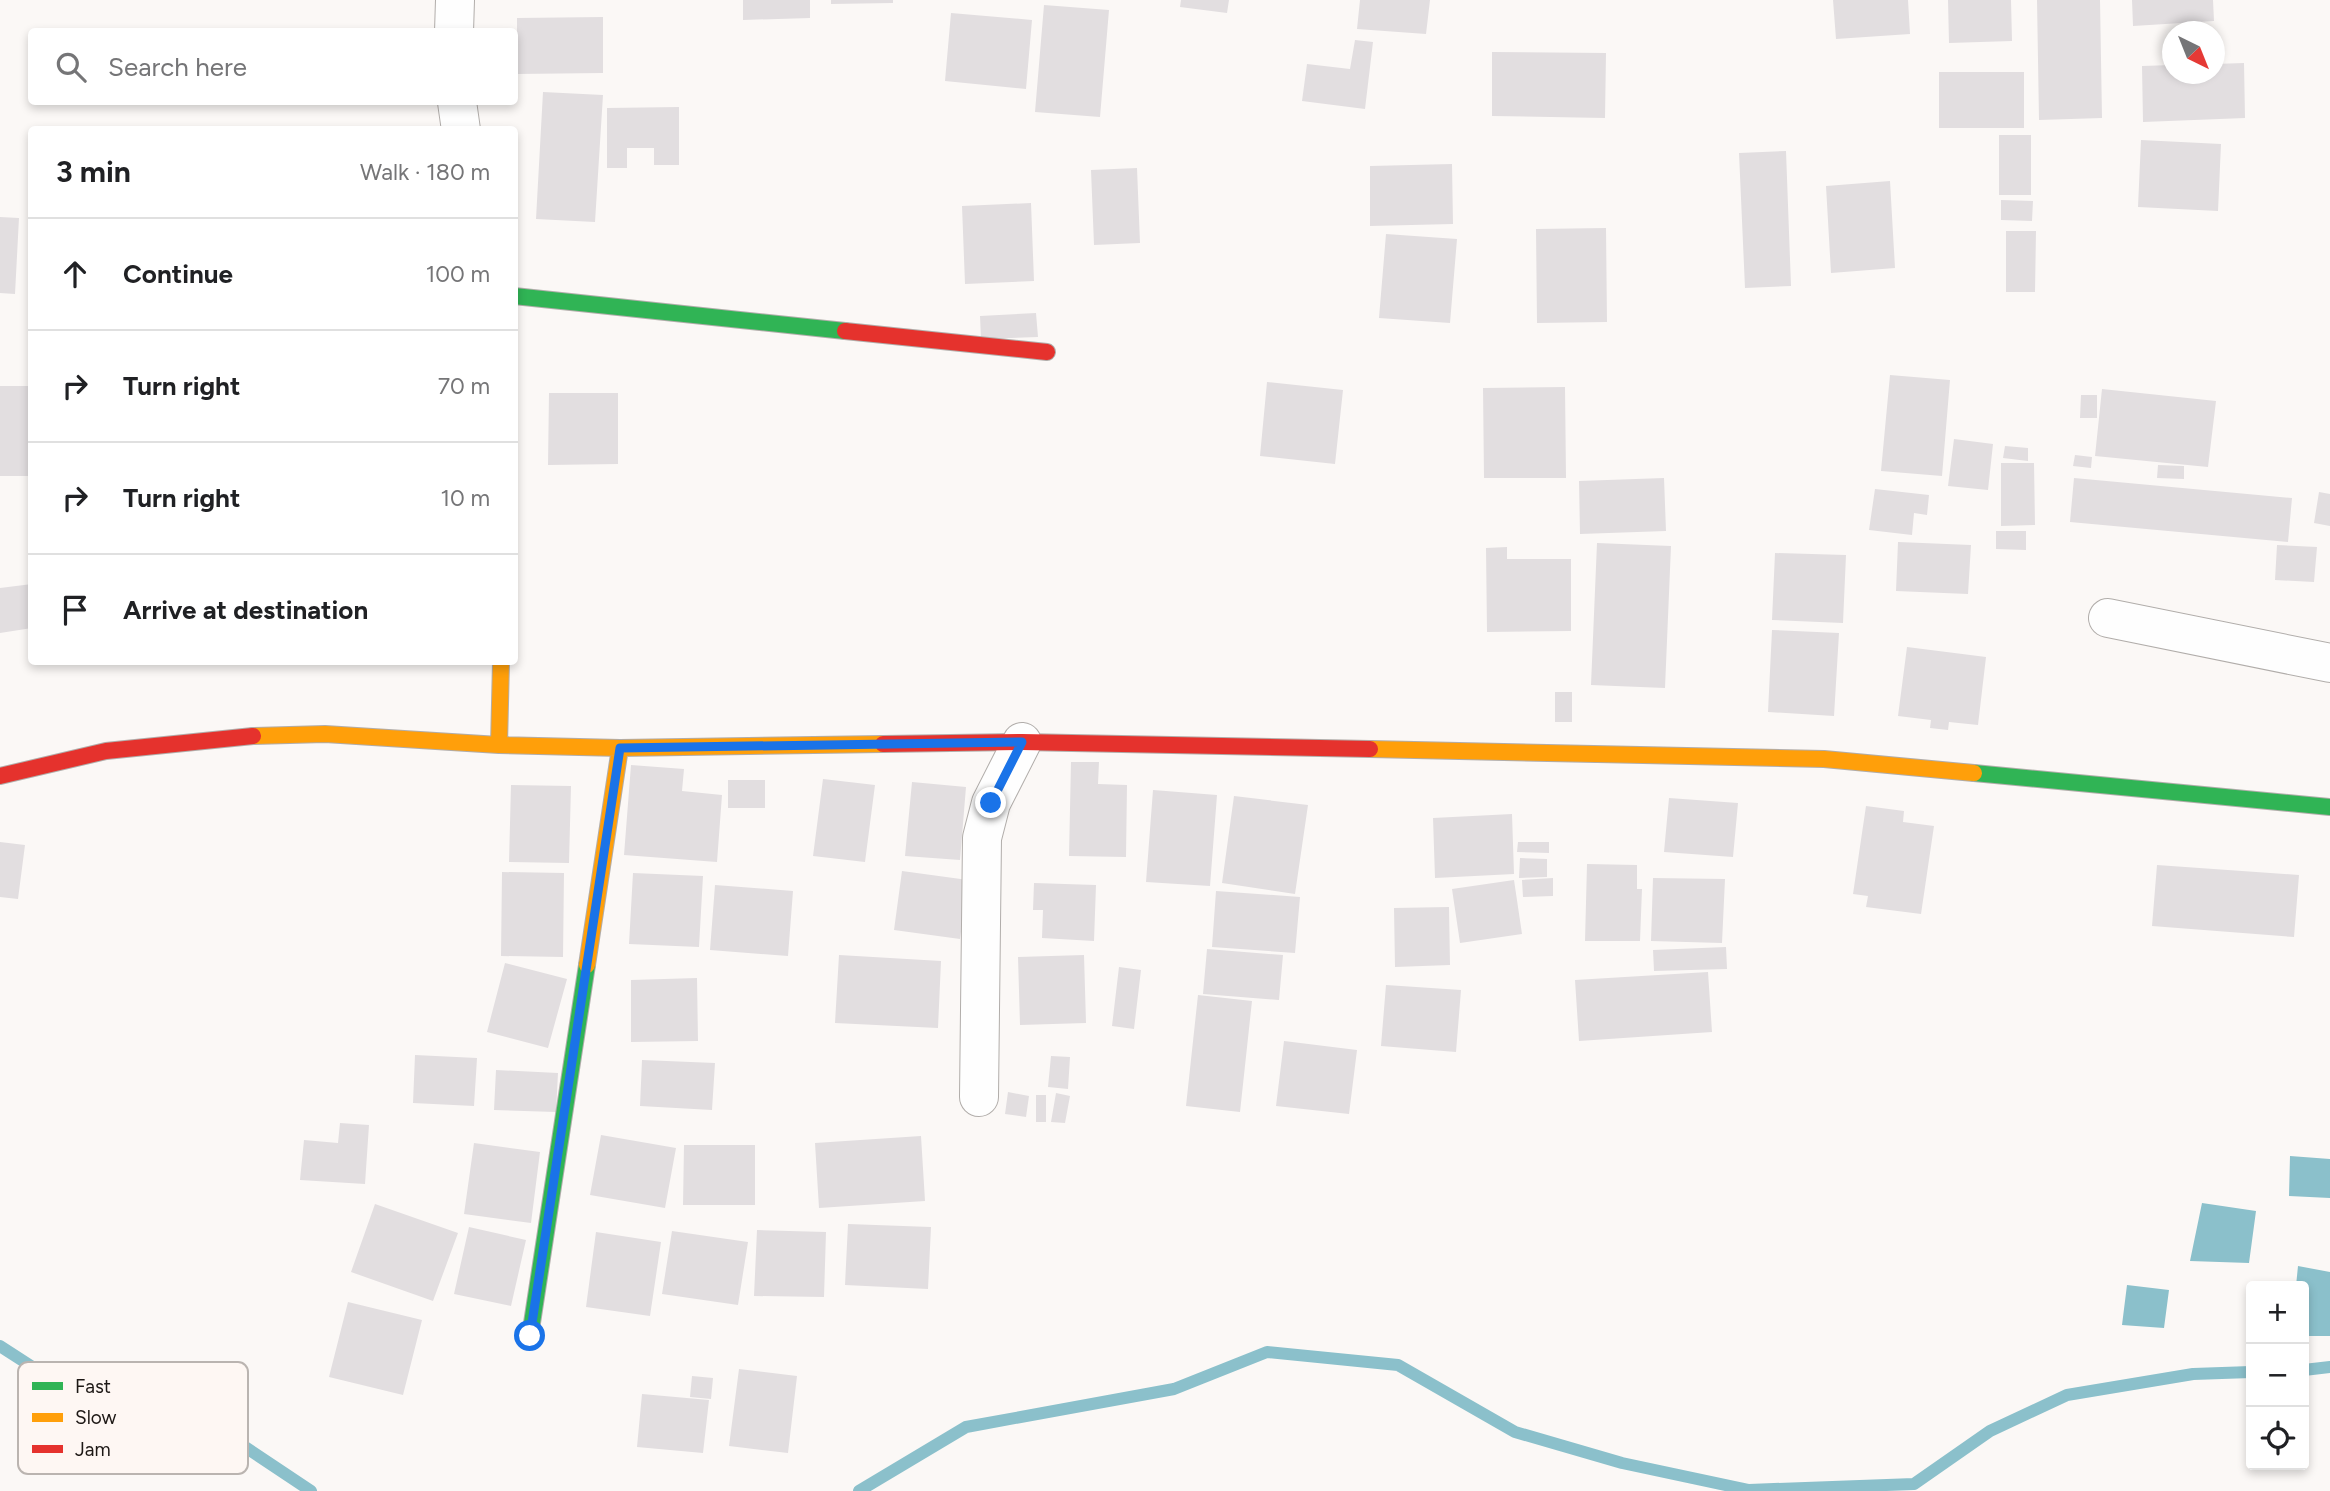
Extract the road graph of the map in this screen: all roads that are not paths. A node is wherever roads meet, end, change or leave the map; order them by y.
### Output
1 (455, 0) edge
2 (454, 28) edge
3 (457, 105) edge
4 (460, 126) edge
5 (518, 296) edge
6 (1047, 352) dead end
7 (2108, 618) dead end
8 (2330, 663) edge
9 (501, 665) edge
10 (1022, 742) junction
11 (499, 745) junction
12 (620, 748) junction
13 (0, 776) edge
14 (2330, 807) edge
15 (979, 1097) dead end
16 (530, 1336) dead end

1 - 2 street
3 - 4 street
5 - 6 street
7 - 8 street
9 - 11 street
10 - 12 street
10 - 14 street
10 - 15 street
11 - 12 street
11 - 13 street
12 - 16 street

